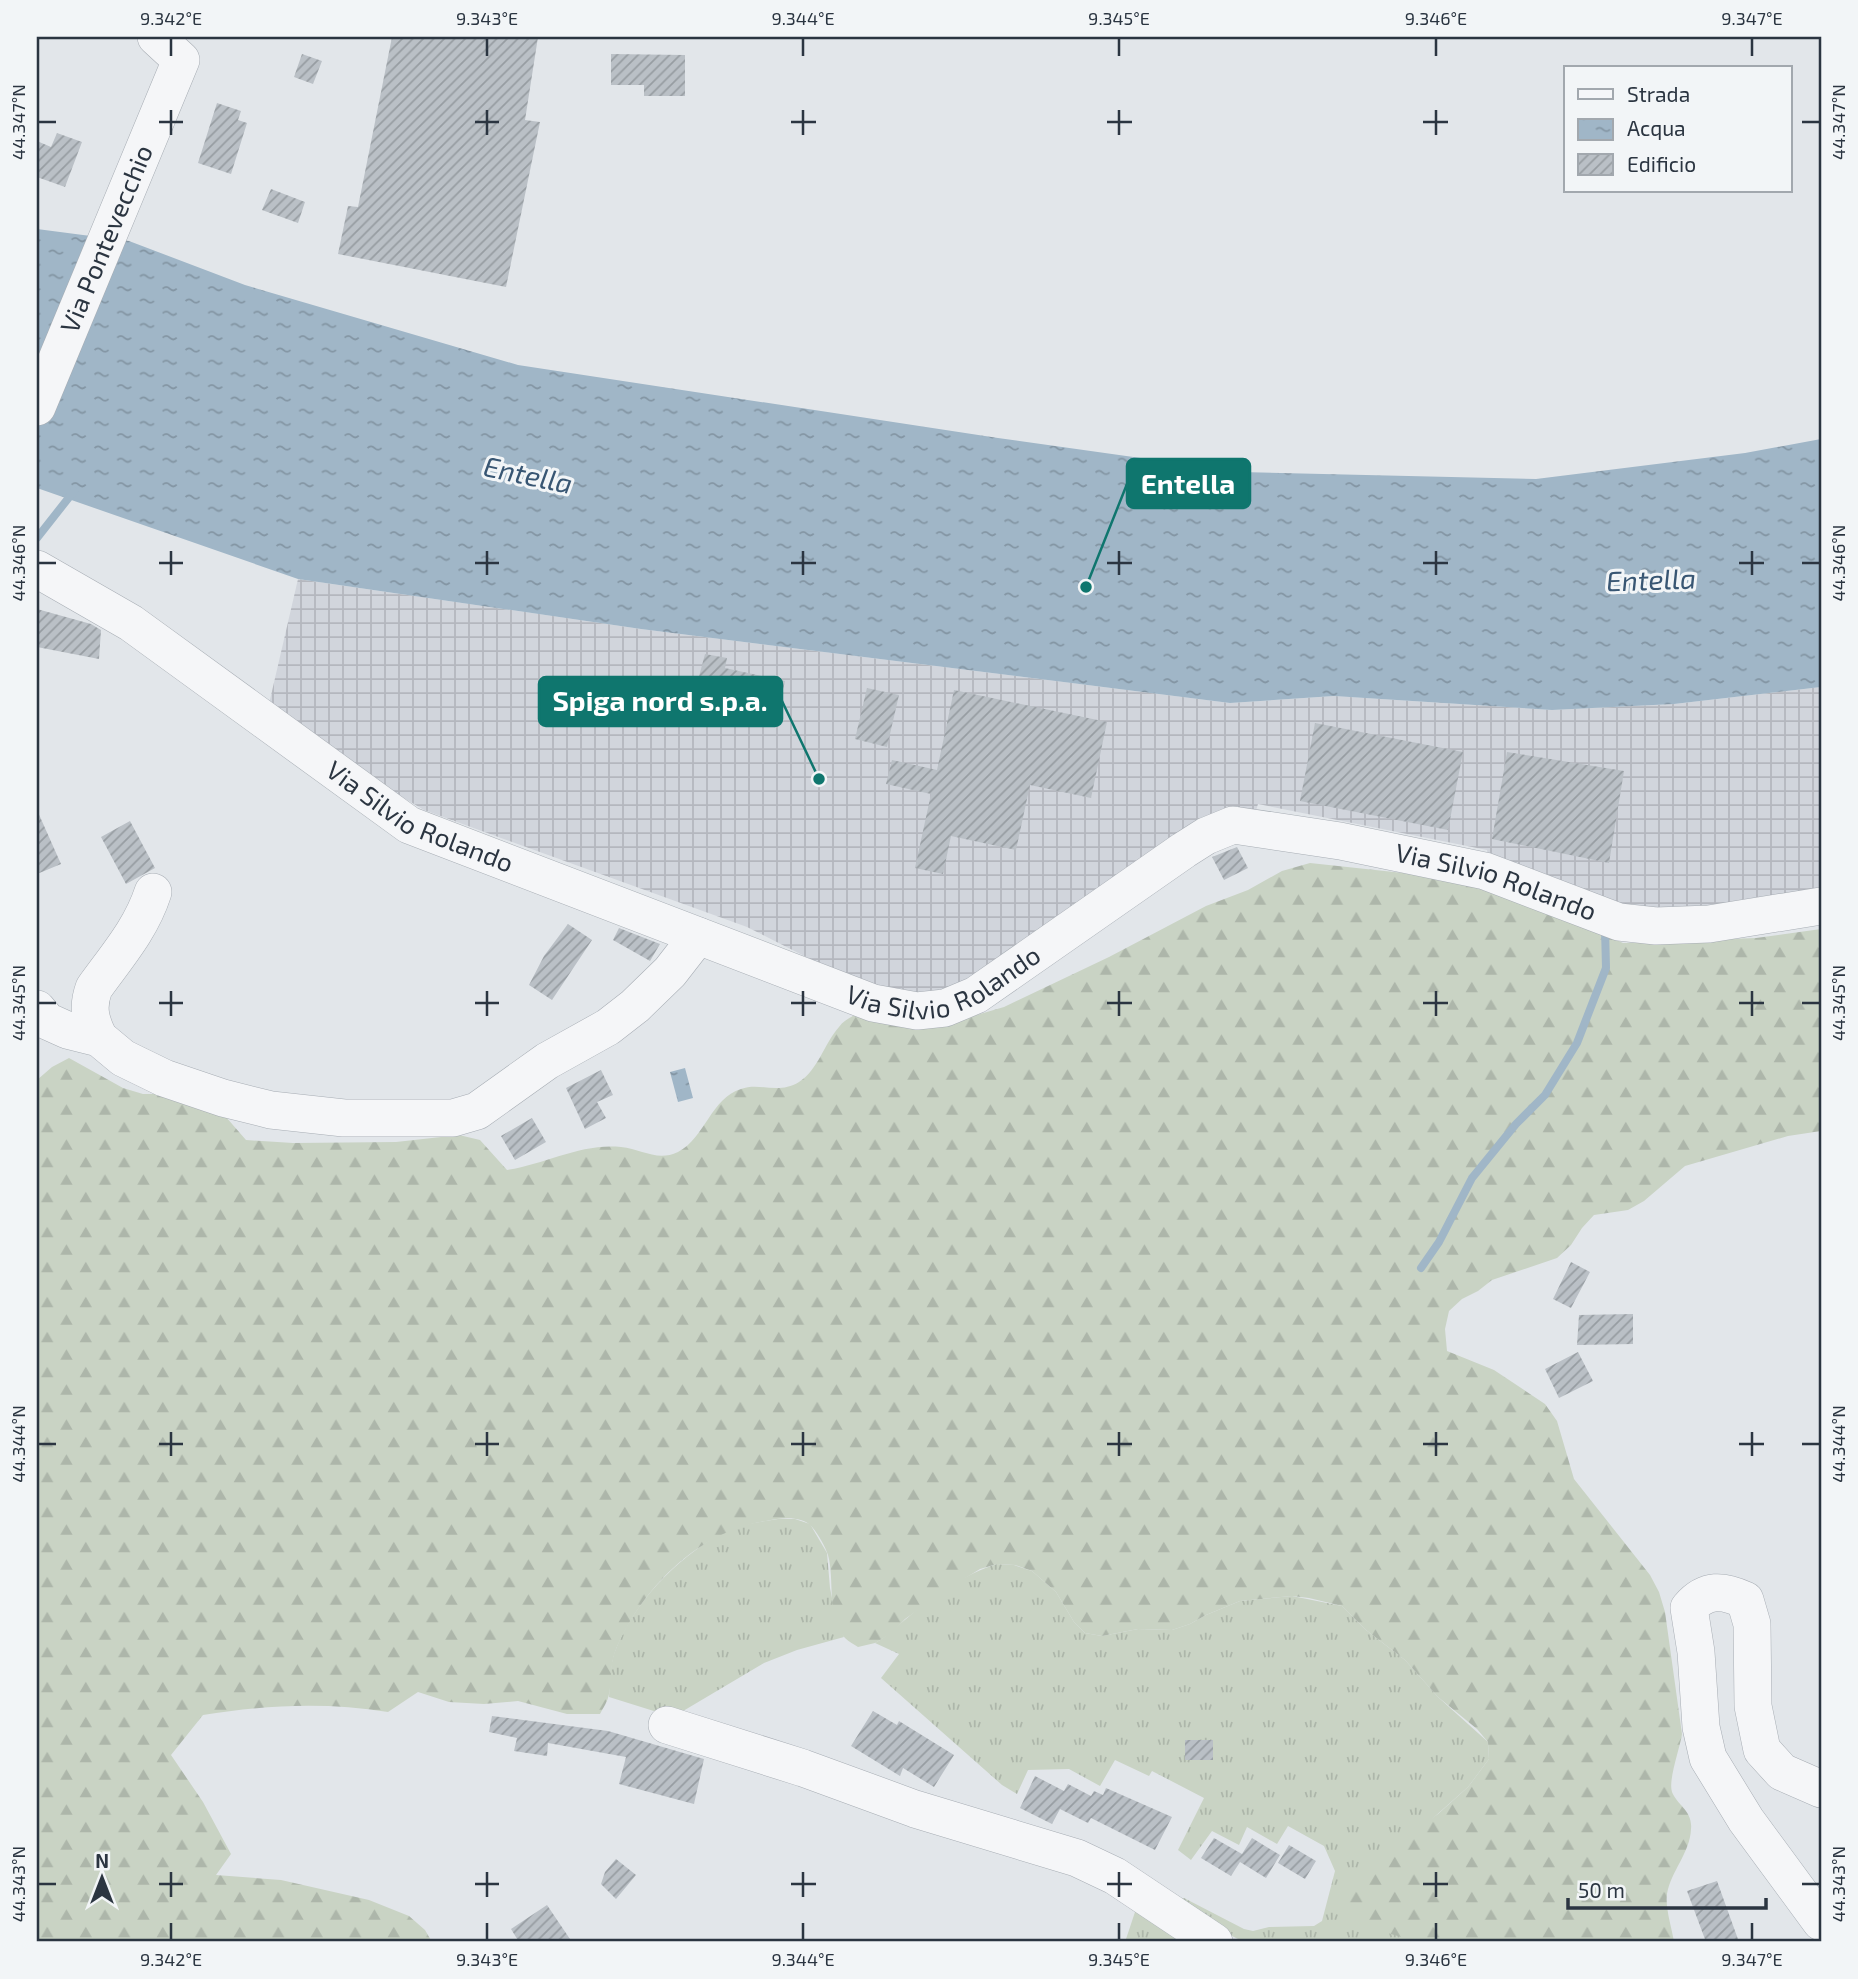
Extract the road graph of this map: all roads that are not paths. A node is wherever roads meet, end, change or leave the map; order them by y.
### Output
1 (175, 51) edge
2 (37, 407) edge
3 (37, 569) edge
4 (153, 891) dead end
5 (1821, 906) edge
6 (698, 936) junction
7 (670, 972) junction
8 (37, 1009) edge
9 (634, 1032) dead end
10 (99, 1038) junction
11 (667, 1725) dead end
12 (1821, 1789) edge
13 (1821, 1922) edge
14 (1214, 1942) edge

1 - 2 street, Via Pontevecchio
3 - 6 street, Via Silvio Rolando
4 - 10 street
5 - 6 street, Via Silvio Rolando
6 - 7 street
7 - 9 street
7 - 10 street
8 - 10 street
11 - 14 street
12 - 13 street

